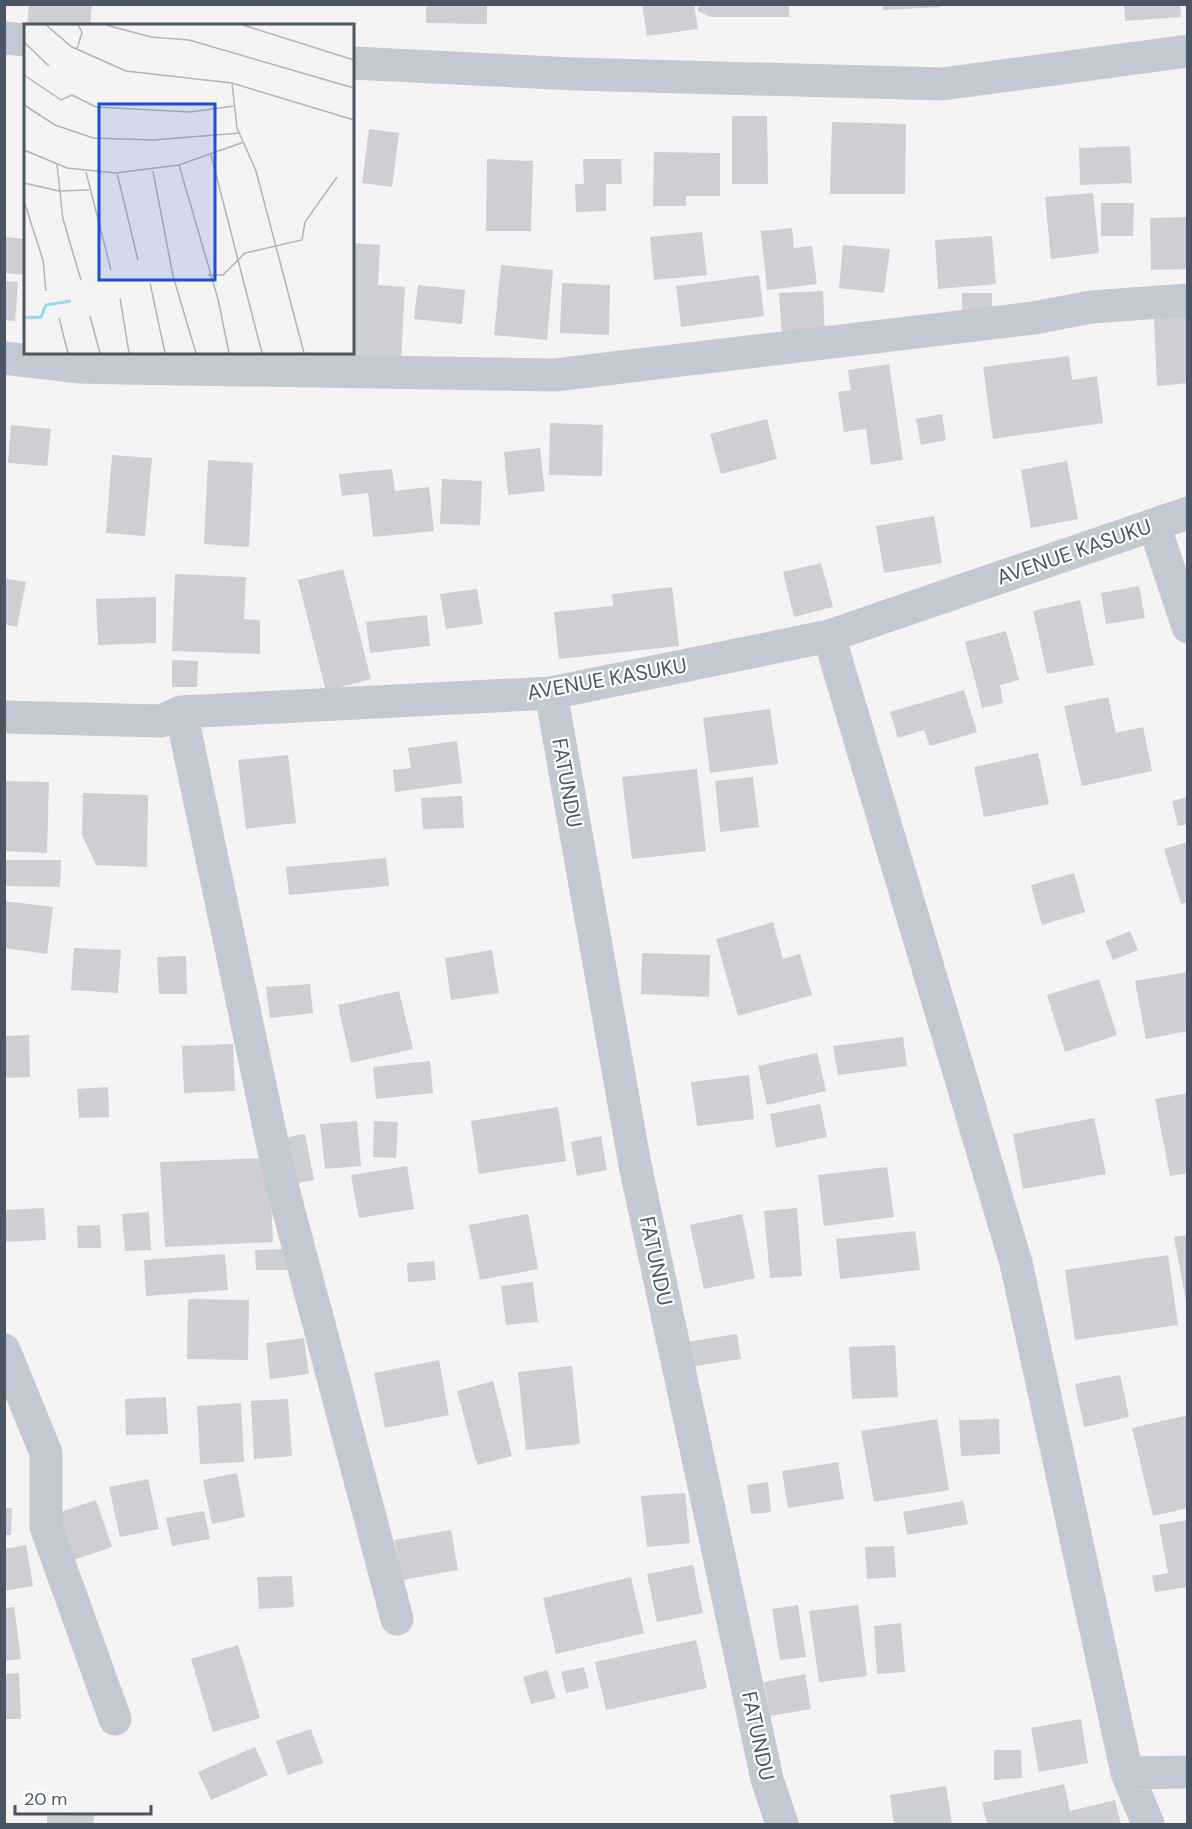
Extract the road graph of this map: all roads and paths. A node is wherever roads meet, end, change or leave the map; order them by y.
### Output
1 (4, 38) edge
2 (24, 40) edge
3 (1188, 51) edge
4 (354, 63) edge
5 (1188, 300) edge
6 (4, 358) edge
7 (1188, 513) edge
8 (1154, 525) junction
9 (1188, 627) edge
10 (829, 636) junction
11 (551, 693) junction
12 (181, 712) junction
13 (4, 717) edge
14 (4, 1350) edge
15 (397, 1619) dead end
16 (116, 1719) dead end
17 (1188, 1772) edge
18 (1127, 1773) junction
19 (782, 1824) edge
20 (1148, 1824) edge

1 - 2 street
3 - 4 street
5 - 6 street
7 - 8 street, AVENUE KASUKU
8 - 9 street
8 - 10 street, AVENUE KASUKU
10 - 11 street, AVENUE KASUKU
10 - 18 street
11 - 12 street, AVENUE KASUKU
11 - 19 street, FATUNDU
12 - 13 street, AVENUE KASUKU
12 - 15 street
14 - 16 street
17 - 18 street
18 - 20 street

